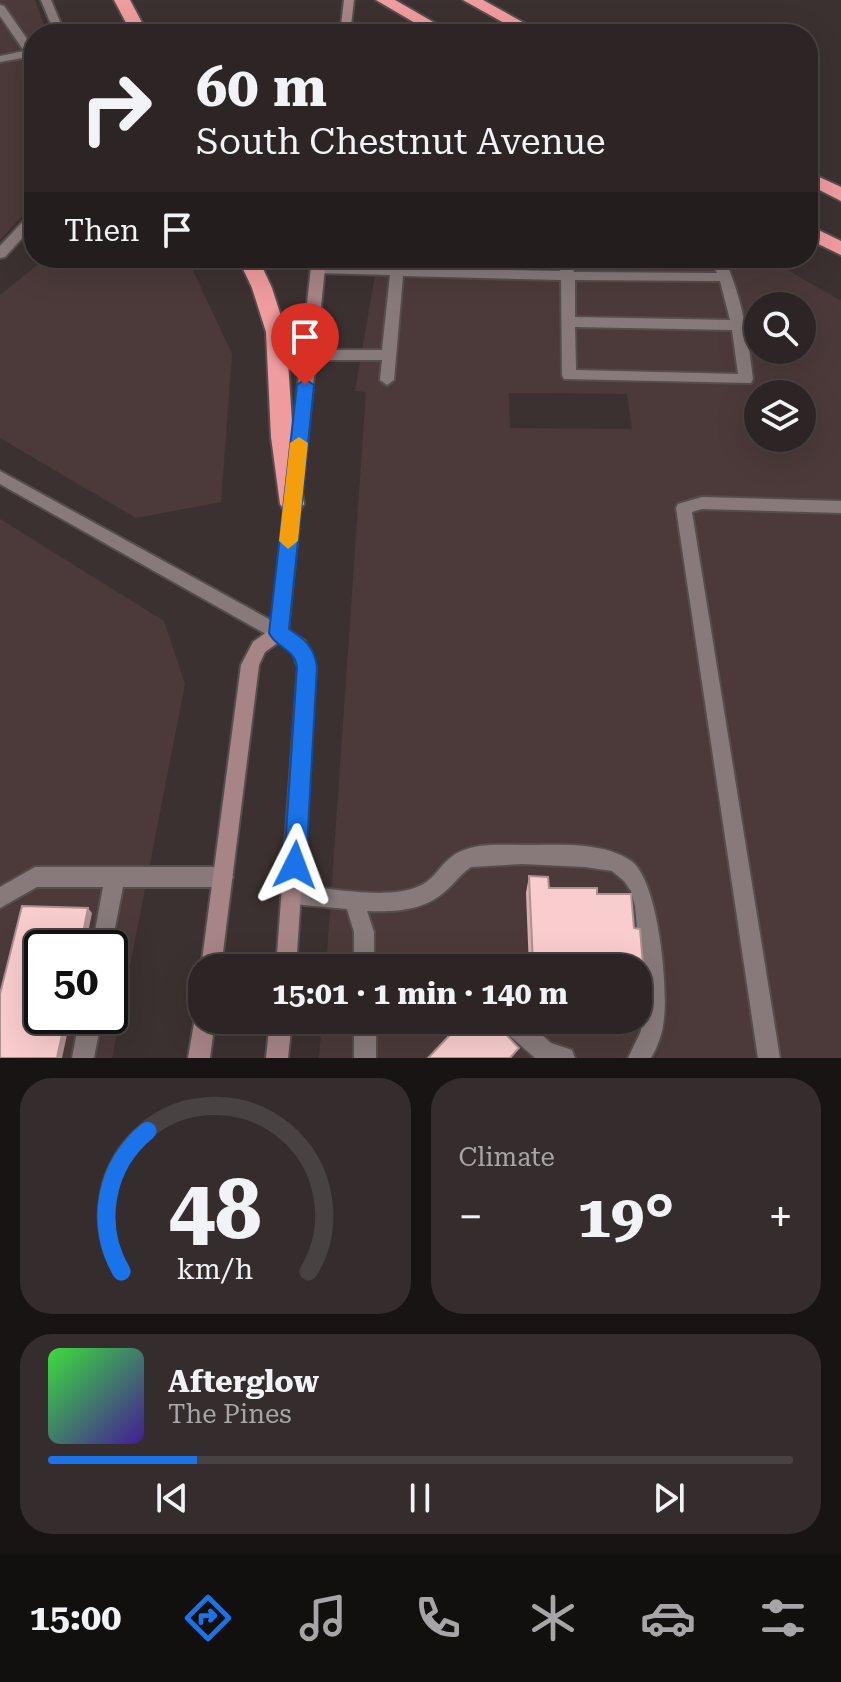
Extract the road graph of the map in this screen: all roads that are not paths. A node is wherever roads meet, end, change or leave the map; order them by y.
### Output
1 (46, 0) edge
2 (122, 0) edge
3 (349, 0) edge
4 (384, 0) edge
5 (471, 0) edge
6 (0, 8) edge
7 (56, 24) edge
8 (135, 24) edge
9 (346, 24) edge
10 (428, 24) edge
11 (517, 24) edge
12 (24, 41) edge
13 (24, 54) edge
14 (0, 59) edge
15 (818, 182) edge
16 (841, 195) edge
17 (24, 228) edge
18 (818, 236) edge
19 (841, 249) edge
20 (0, 254) edge
21 (252, 268) edge
22 (318, 268) edge
23 (358, 268) edge
24 (566, 268) edge
25 (722, 268) edge
26 (397, 272) junction
27 (568, 276) junction
28 (726, 277) junction
29 (568, 322) junction
30 (740, 325) junction
31 (309, 355) junction
32 (389, 355) junction
33 (387, 380) dead end
34 (0, 477) edge
35 (292, 504) junction
36 (841, 507) edge
37 (279, 633) junction
38 (115, 877) junction
39 (223, 877) junction
40 (293, 894) junction
41 (0, 898) edge
42 (354, 900) junction
43 (105, 930) edge
44 (213, 954) edge
45 (287, 954) edge
46 (364, 954) edge
47 (88, 1034) edge
48 (202, 1034) edge
49 (280, 1034) edge
50 (365, 1034) edge
51 (525, 1034) edge
52 (83, 1058) edge
53 (199, 1058) edge
54 (277, 1058) edge
55 (365, 1058) edge
56 (564, 1058) edge
57 (639, 1058) edge
58 (769, 1058) edge

1 - 7 street
2 - 8 highway
3 - 9 main road
4 - 10 highway
5 - 11 highway
6 - 12 street
13 - 14 street
15 - 16 highway
17 - 20 street
18 - 19 highway
21 - 35 highway
22 - 31 main road
23 - 26 street
24 - 27 street
25 - 28 street
26 - 27 street
26 - 32 street
27 - 28 street
27 - 29 street
28 - 30 street
29 - 30 street
29 - 30 street
31 - 32 street
31 - 35 main road
32 - 33 street
34 - 37 street
35 - 37 main road
36 - 58 street
37 - 39 main road
37 - 40 main road
38 - 39 street
38 - 41 street
38 - 43 street
39 - 44 main road
40 - 42 street
40 - 45 main road
42 - 46 street
42 - 57 street
47 - 52 street
48 - 53 main road
49 - 54 main road
50 - 55 street
51 - 56 street

